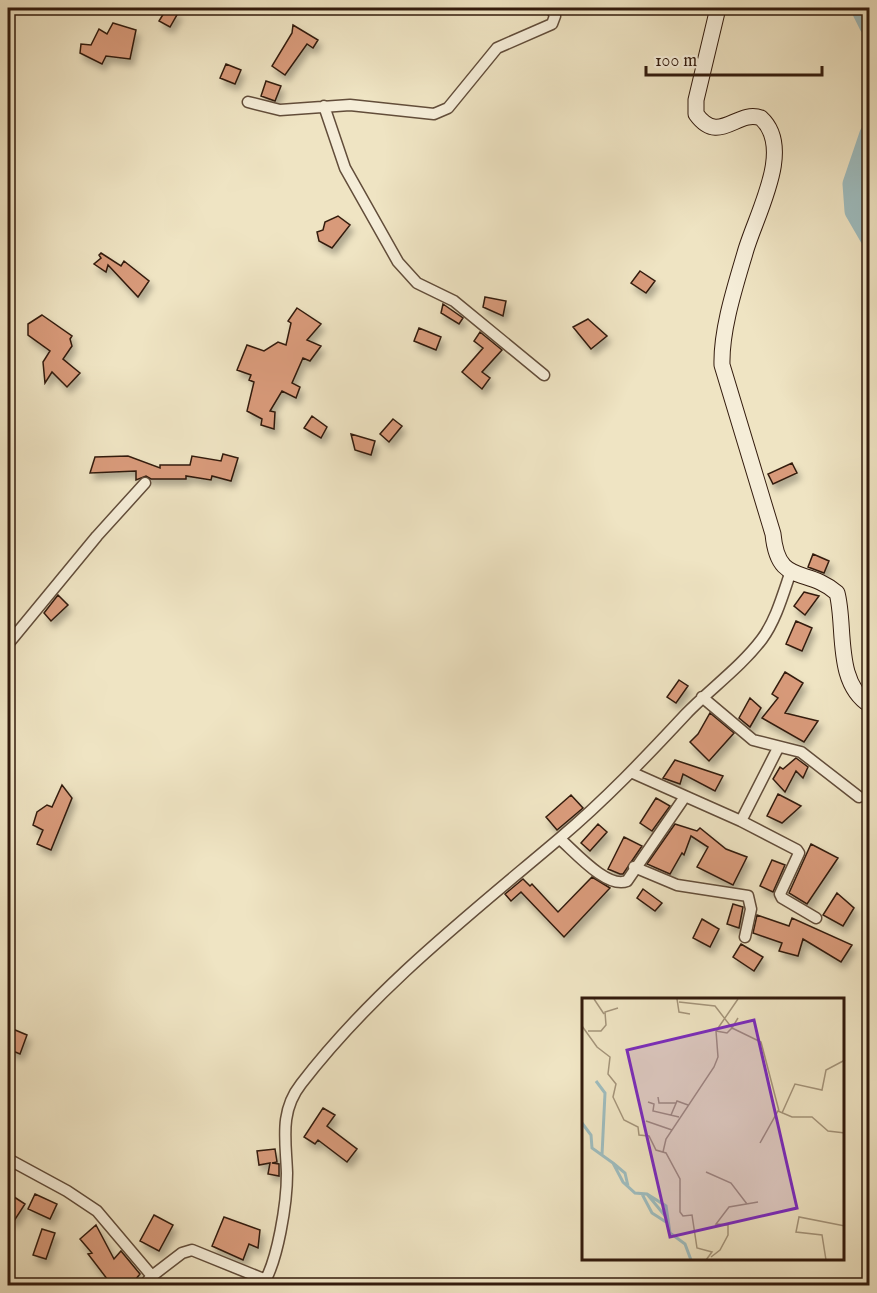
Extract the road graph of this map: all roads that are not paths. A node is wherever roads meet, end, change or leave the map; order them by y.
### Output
1 (551, 8) edge
2 (718, 8) edge
3 (248, 102) dead end
4 (324, 106) junction
5 (544, 375) dead end
6 (145, 483) dead end
7 (791, 571) junction
8 (8, 644) edge
9 (702, 697) junction
10 (870, 705) edge
11 (778, 748) junction
12 (633, 773) junction
13 (859, 796) dead end
14 (684, 798) junction
15 (741, 820) junction
16 (560, 839) junction
17 (634, 867) junction
18 (816, 918) dead end
19 (745, 937) dead end
20 (8, 1159) edge
21 (156, 1281) edge
22 (264, 1282) edge
23 (143, 1286) edge

1 - 4 street
2 - 7 street
3 - 4 street
4 - 5 street
6 - 8 street
7 - 9 street
7 - 10 street
9 - 11 street
9 - 12 street
11 - 13 street
11 - 15 street
12 - 14 street
12 - 16 street
14 - 15 street
14 - 17 street
15 - 18 street
16 - 17 street
16 - 22 street
17 - 19 street
20 - 21 street
21 - 22 street
21 - 23 street

